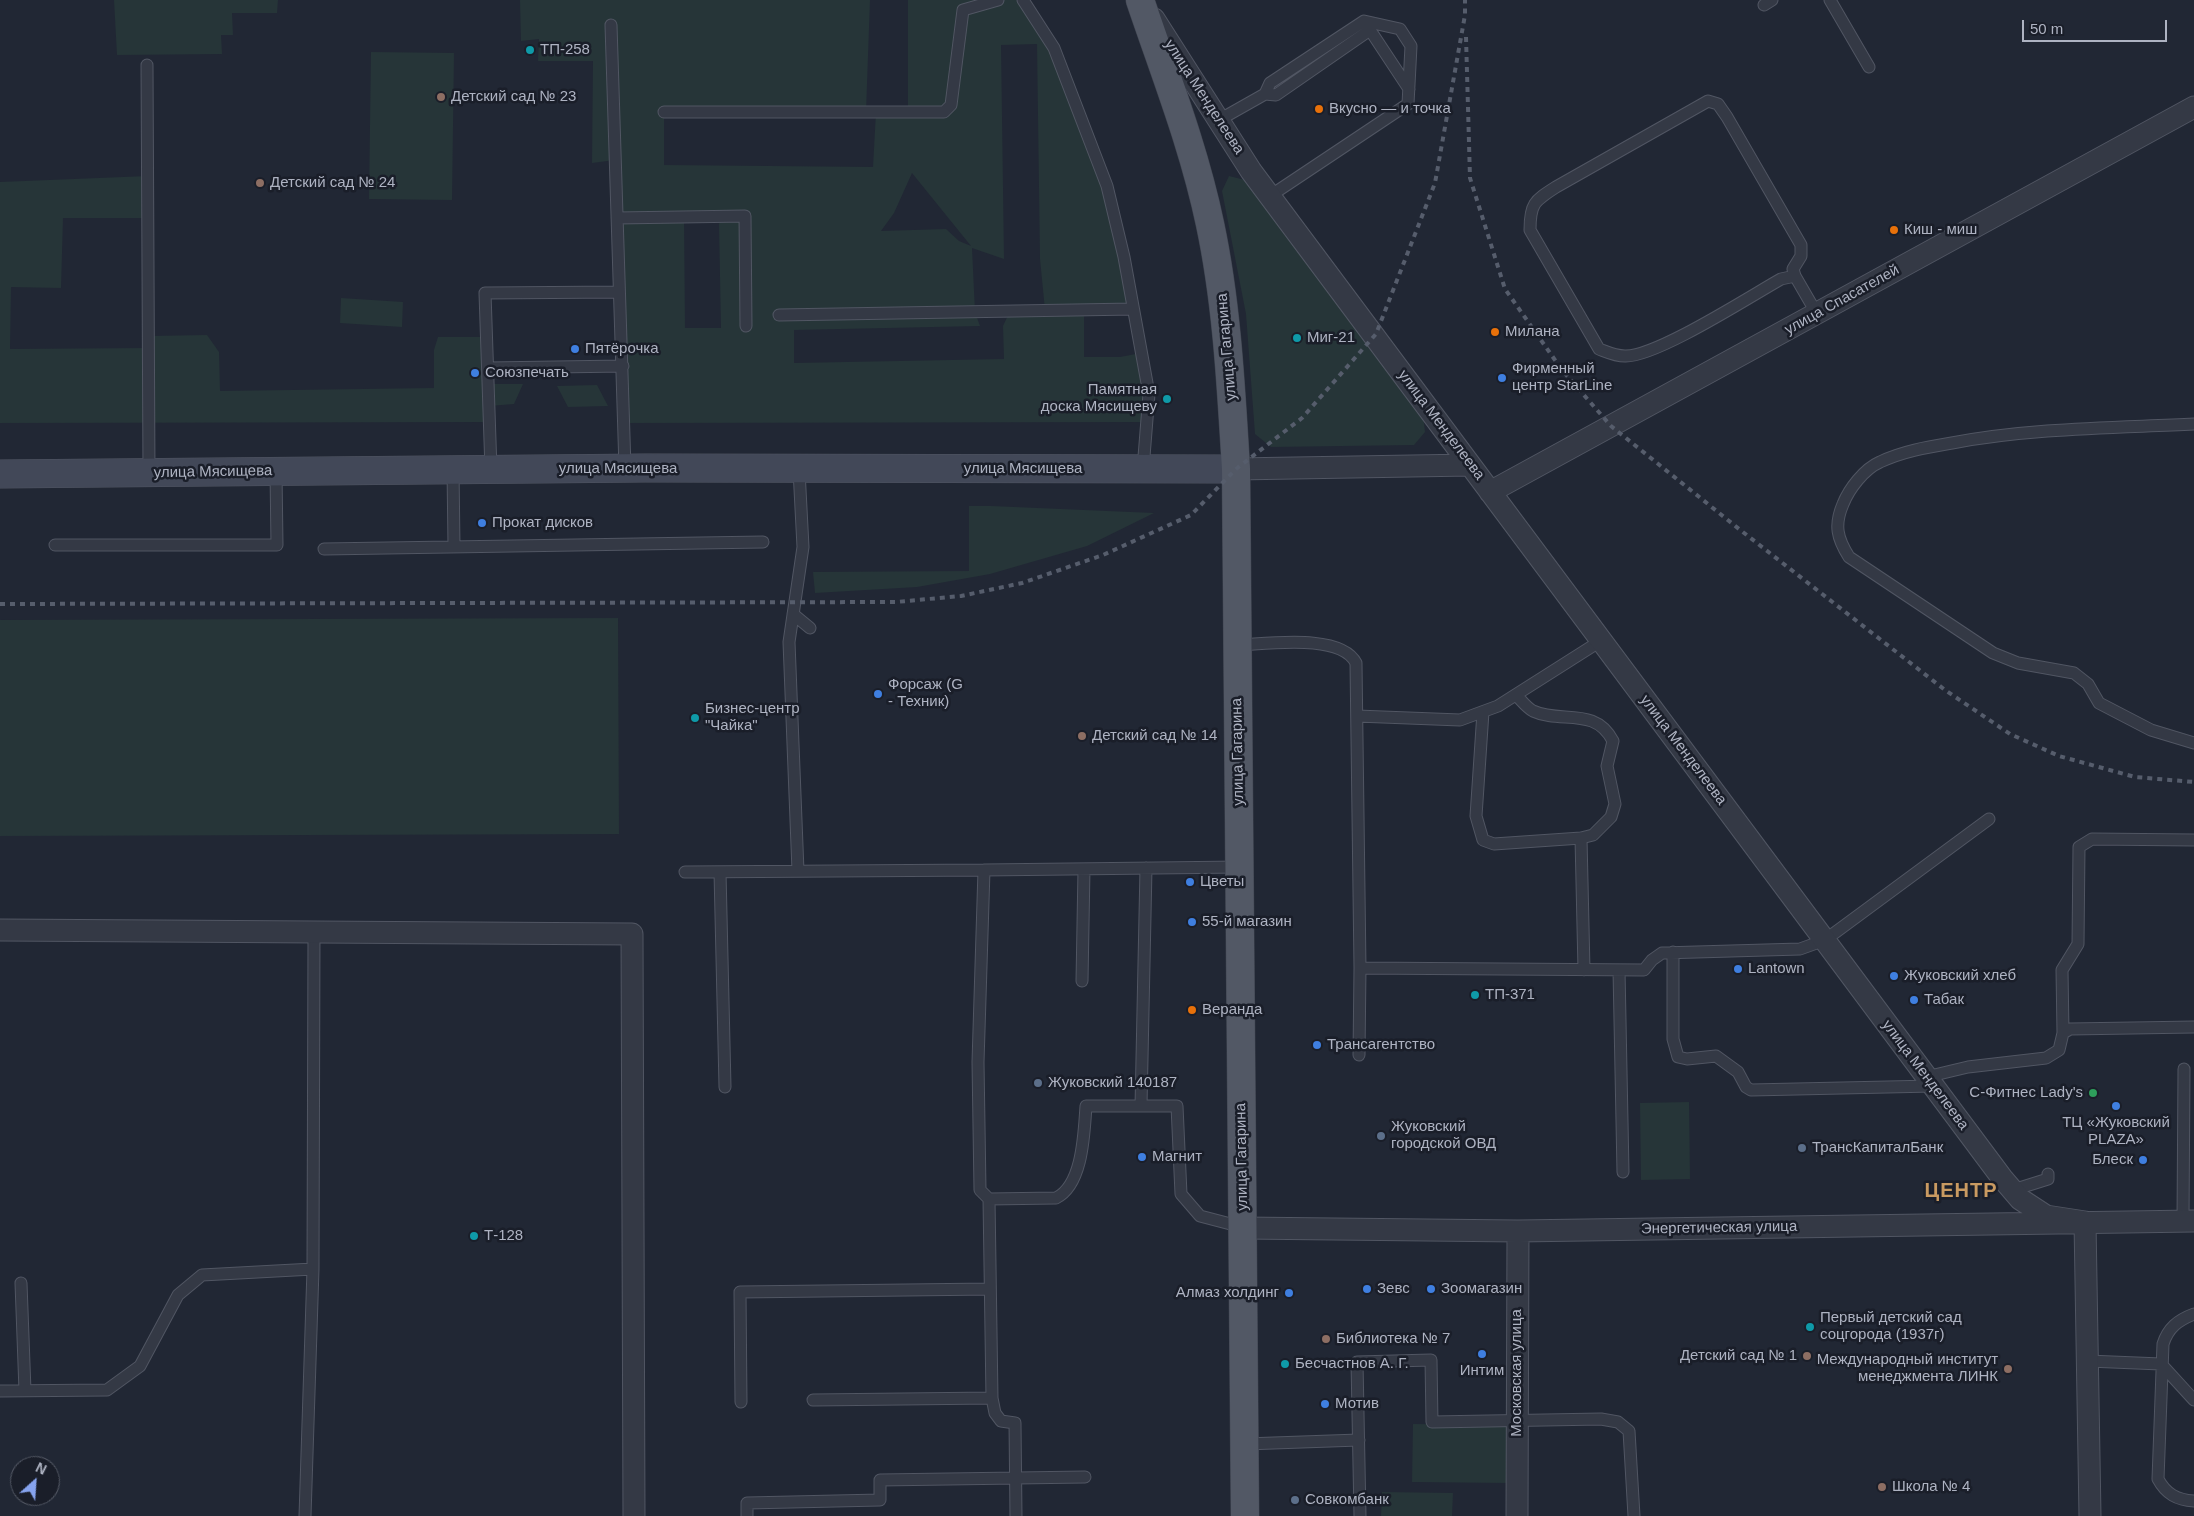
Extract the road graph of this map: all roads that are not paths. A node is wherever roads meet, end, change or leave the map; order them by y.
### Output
1 (998, 0) edge
2 (1023, 0) edge
3 (1141, 0) edge
4 (1830, 0) edge
5 (610, 25) dead end
6 (147, 65) dead end
7 (1869, 67) dead end
8 (1409, 89) junction
9 (1265, 94) junction
10 (2194, 107) edge
11 (664, 112) dead end
12 (1218, 120) junction
13 (1270, 196) junction
14 (617, 218) junction
15 (1795, 276) junction
16 (620, 292) junction
17 (1133, 309) junction
18 (1817, 314) junction
19 (779, 315) dead end
20 (746, 326) dead end
21 (623, 366) junction
22 (488, 368) junction
23 (2194, 424) edge
24 (1470, 465) junction
25 (625, 468) junction
26 (453, 469) junction
27 (1143, 469) junction
28 (1236, 469) junction
29 (491, 470) junction
30 (800, 470) junction
31 (276, 472) junction
32 (149, 473) junction
33 (0, 474) edge
34 (1490, 492) junction
35 (763, 542) dead end
36 (54, 545) dead end
37 (454, 547) junction
38 (324, 549) dead end
39 (793, 614) junction
40 (810, 628) dead end
41 (1602, 640) junction
42 (1237, 645) junction
43 (1516, 695) junction
44 (1483, 712) junction
45 (1357, 716) junction
46 (2194, 744) edge
47 (1988, 819) dead end
48 (1581, 838) junction
49 (2194, 840) edge
50 (1240, 867) junction
51 (1146, 868) junction
52 (1084, 869) junction
53 (984, 870) junction
54 (798, 871) junction
55 (685, 872) dead end
56 (720, 872) junction
57 (0, 930) edge
58 (314, 932) junction
59 (1825, 940) junction
60 (1673, 952) junction
61 (1360, 968) junction
62 (1584, 970) junction
63 (1619, 970) junction
64 (1082, 980) dead end
65 (2194, 1028) edge
66 (2063, 1033) junction
67 (1359, 1055) dead end
68 (2184, 1069) dead end
69 (1929, 1081) junction
70 (725, 1087) dead end
71 (1141, 1106) junction
72 (1623, 1172) dead end
73 (2048, 1174) dead end
74 (2014, 1190) junction
75 (989, 1199) junction
76 (2189, 1221) edge
77 (2085, 1222) junction
78 (1243, 1228) junction
79 (1518, 1231) junction
80 (313, 1269) junction
81 (21, 1283) dead end
82 (990, 1289) junction
83 (2194, 1314) edge
84 (2088, 1361) junction
85 (2161, 1364) junction
86 (0, 1391) edge
87 (25, 1391) junction
88 (992, 1398) junction
89 (813, 1400) dead end
90 (2194, 1400) edge
91 (741, 1402) dead end
92 (1517, 1420) junction
93 (1359, 1440) junction
94 (1245, 1444) junction
95 (1085, 1477) dead end
96 (1015, 1478) junction
97 (2194, 1501) edge
98 (305, 1516) edge
99 (634, 1516) edge
100 (747, 1516) edge
101 (1016, 1516) edge
102 (1245, 1516) edge
103 (1360, 1516) edge
104 (1517, 1516) edge
105 (1634, 1516) edge
106 (2090, 1516) edge

1 - 11 lane
2 - 17 lane
3 - 12 street, улица Менделеева
3 - 28 main road, улица Гагарина
4 - 7 lane
5 - 14 lane
6 - 32 lane
8 - 9 lane
8 - 9 lane
8 - 13 lane
9 - 12 lane
10 - 18 street, улица Спасателей
12 - 13 street, улица Менделеева
13 - 24 street, улица Менделеева
14 - 16 lane
14 - 20 lane
15 - 15 lane
15 - 18 lane
16 - 21 lane
16 - 22 lane
17 - 19 lane
17 - 27 lane
18 - 34 street, улица Спасателей
21 - 22 lane
21 - 25 lane
22 - 29 lane
23 - 46 lane
24 - 28 street
24 - 34 street, улица Менделеева
25 - 29 main road, улица Мясищева
25 - 30 main road, улица Мясищева
26 - 29 main road, улица Мясищева
26 - 31 main road, улица Мясищева
26 - 37 lane
27 - 28 main road, улица Мясищева
27 - 30 main road, улица Мясищева
28 - 42 main road, улица Гагарина
30 - 39 lane
31 - 32 main road, улица Мясищева
31 - 36 lane
32 - 33 main road, улица Мясищева
34 - 41 street, улица Менделеева
35 - 37 lane
37 - 38 lane
39 - 40 lane
39 - 54 lane
41 - 43 lane
41 - 59 street, улица Менделеева
42 - 45 lane
42 - 50 main road, улица Гагарина
43 - 44 lane
43 - 48 lane
44 - 45 lane
44 - 48 lane
45 - 61 lane
47 - 59 lane
48 - 62 lane
49 - 66 lane
50 - 51 lane
50 - 78 main road, улица Гагарина
51 - 52 lane
51 - 71 lane
52 - 53 lane
52 - 64 lane
53 - 54 lane
53 - 75 lane
54 - 56 lane
55 - 56 lane
56 - 70 lane
57 - 58 street
58 - 80 lane
58 - 99 street
59 - 60 lane
59 - 69 street, улица Менделеева
60 - 63 lane
60 - 69 lane
61 - 62 lane
61 - 67 lane
62 - 63 lane
63 - 72 lane
65 - 66 lane
66 - 69 lane
68 - 76 lane
69 - 74 street, улица Менделеева
71 - 75 lane
71 - 78 lane
73 - 74 lane
74 - 77 street, улица Менделеева
75 - 82 lane
76 - 77 street, Энергетическая улица
77 - 79 street, Энергетическая улица
77 - 84 street
78 - 79 street, Энергетическая улица
78 - 94 main road, улица Гагарина
79 - 92 street, Московская улица
80 - 87 lane
80 - 98 lane
81 - 87 lane
82 - 88 lane
82 - 91 lane
83 - 85 lane
84 - 85 lane
84 - 106 street
85 - 90 lane
85 - 97 lane
86 - 87 lane
88 - 89 lane
88 - 96 lane
92 - 93 lane
92 - 104 street, Московская улица
92 - 105 lane
93 - 94 lane
93 - 103 lane
94 - 102 main road, улица Гагарина
95 - 96 lane
96 - 100 lane
96 - 101 lane

